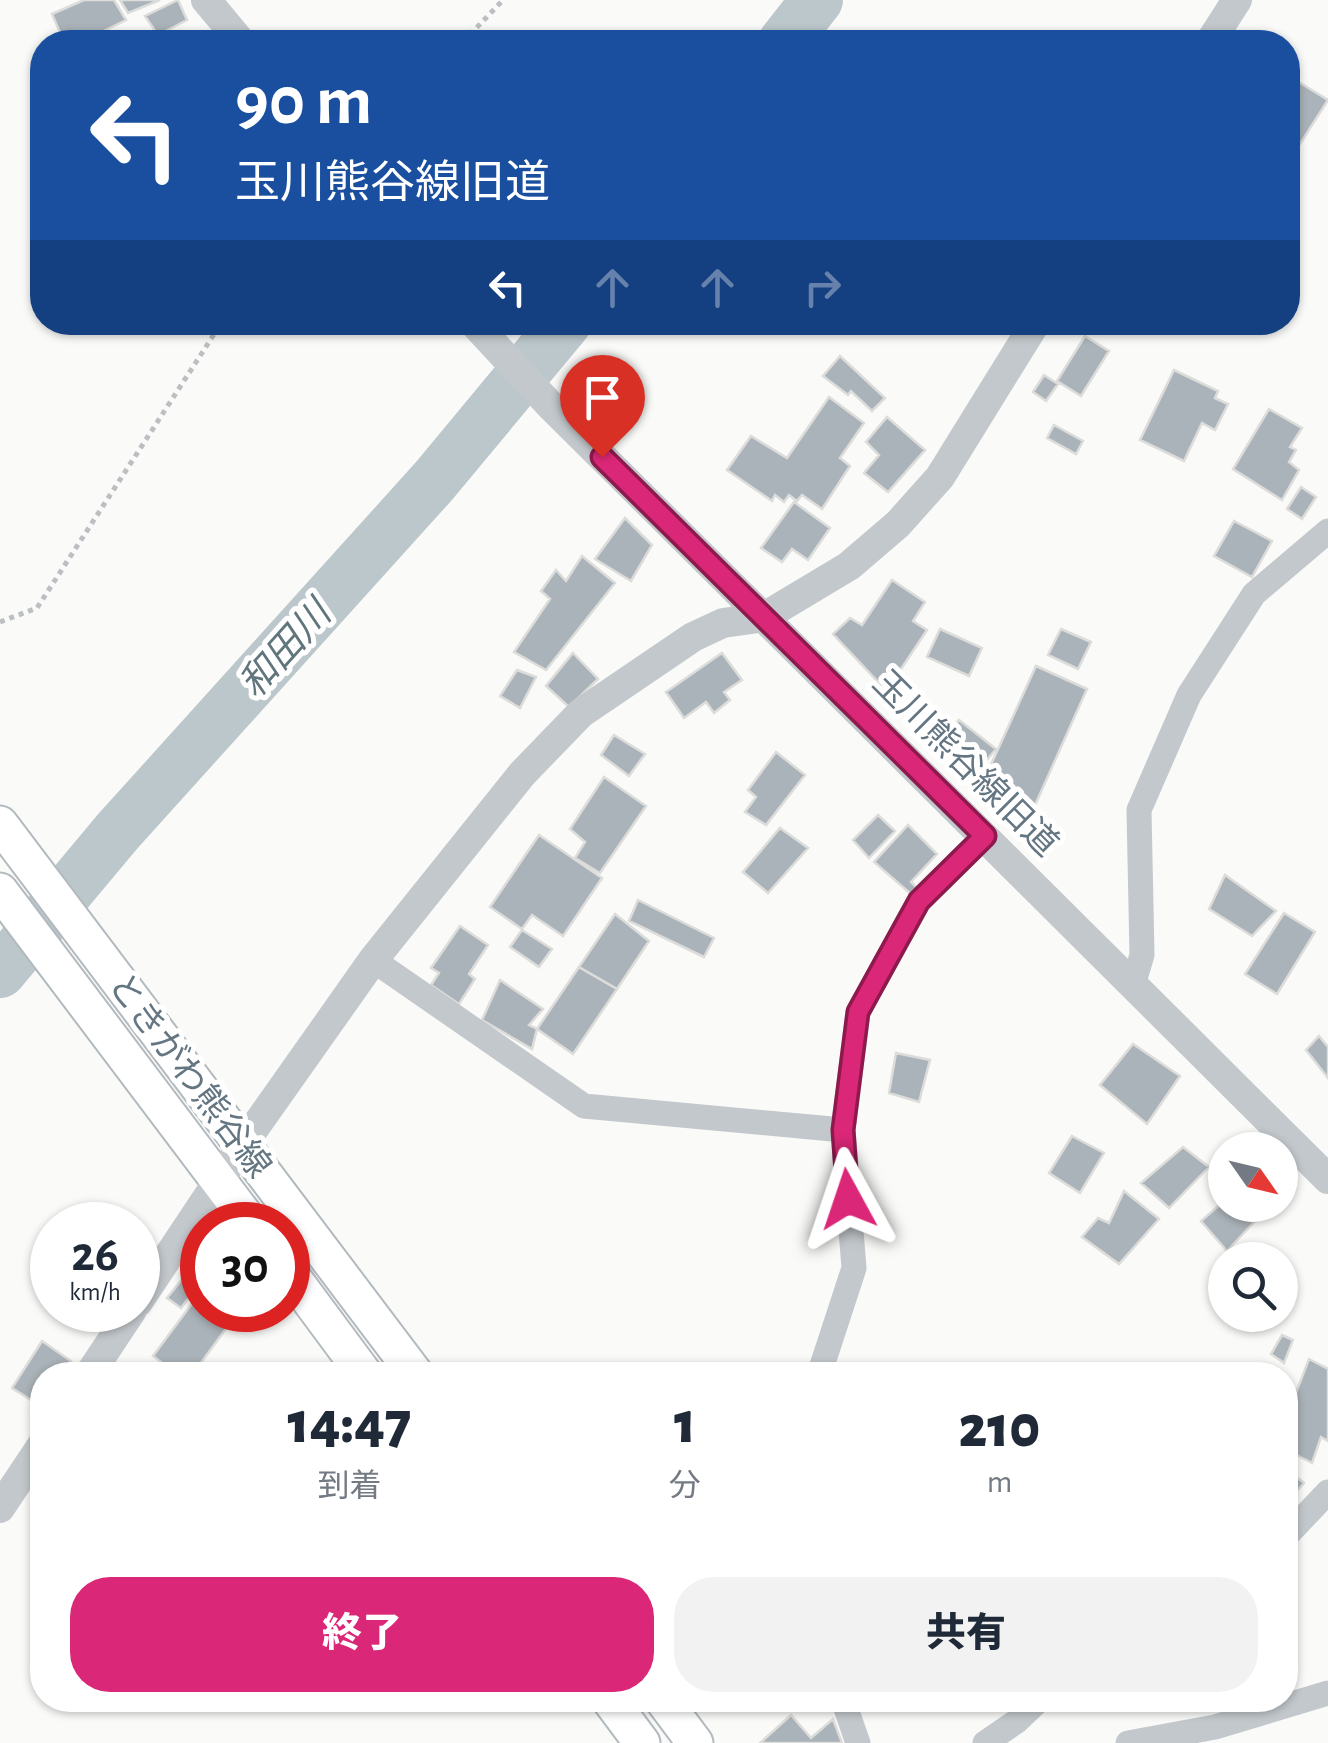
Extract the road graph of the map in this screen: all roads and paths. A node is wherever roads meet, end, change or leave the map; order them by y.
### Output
1 (206, 0) edge
2 (503, 0) edge
3 (1237, 0) edge
4 (230, 30) edge
5 (475, 30) edge
6 (1218, 30) edge
7 (214, 335) edge
8 (484, 335) edge
9 (1028, 335) edge
10 (1328, 531) edge
11 (764, 617) junction
12 (0, 622) edge
13 (0, 824) edge
14 (985, 836) junction
15 (0, 891) edge
16 (373, 960) junction
17 (1133, 985) junction
18 (843, 1130) junction
19 (241, 1146) junction
20 (1328, 1179) edge
21 (219, 1180) junction
22 (235, 1202) edge
23 (160, 1269) edge
24 (310, 1301) edge
25 (117, 1332) edge
26 (98, 1362) edge
27 (356, 1362) edge
28 (406, 1362) edge
29 (822, 1362) edge
30 (30, 1463) edge
31 (1328, 1492) edge
32 (0, 1508) edge
33 (1298, 1523) edge
34 (1328, 1694) edge
35 (1298, 1703) edge
36 (619, 1712) edge
37 (672, 1712) edge
38 (847, 1712) edge
39 (1026, 1712) edge
40 (1266, 1712) edge
41 (642, 1743) edge
42 (695, 1743) edge
43 (858, 1743) edge
44 (985, 1743) edge
45 (1128, 1743) edge

1 - 4 street
2 - 5 path
3 - 6 street
7 - 12 path
8 - 11 street, 玉川熊谷線旧道
9 - 11 street
10 - 17 street
11 - 14 street, 玉川熊谷線旧道
11 - 16 street
13 - 19 main road, ときがわ熊谷線
14 - 17 street, 玉川熊谷線旧道
14 - 18 street
15 - 21 main road, ときがわ熊谷線
16 - 18 street
16 - 19 street
17 - 20 street, 玉川熊谷線旧道
18 - 29 street
19 - 21 street
19 - 28 main road, ときがわ熊谷線
21 - 22 main road, ときがわ熊谷線
21 - 23 street
24 - 27 main road
25 - 26 street
30 - 32 street
31 - 33 street
34 - 35 street
36 - 41 main road
37 - 42 main road
38 - 43 street
39 - 44 street
40 - 45 street

